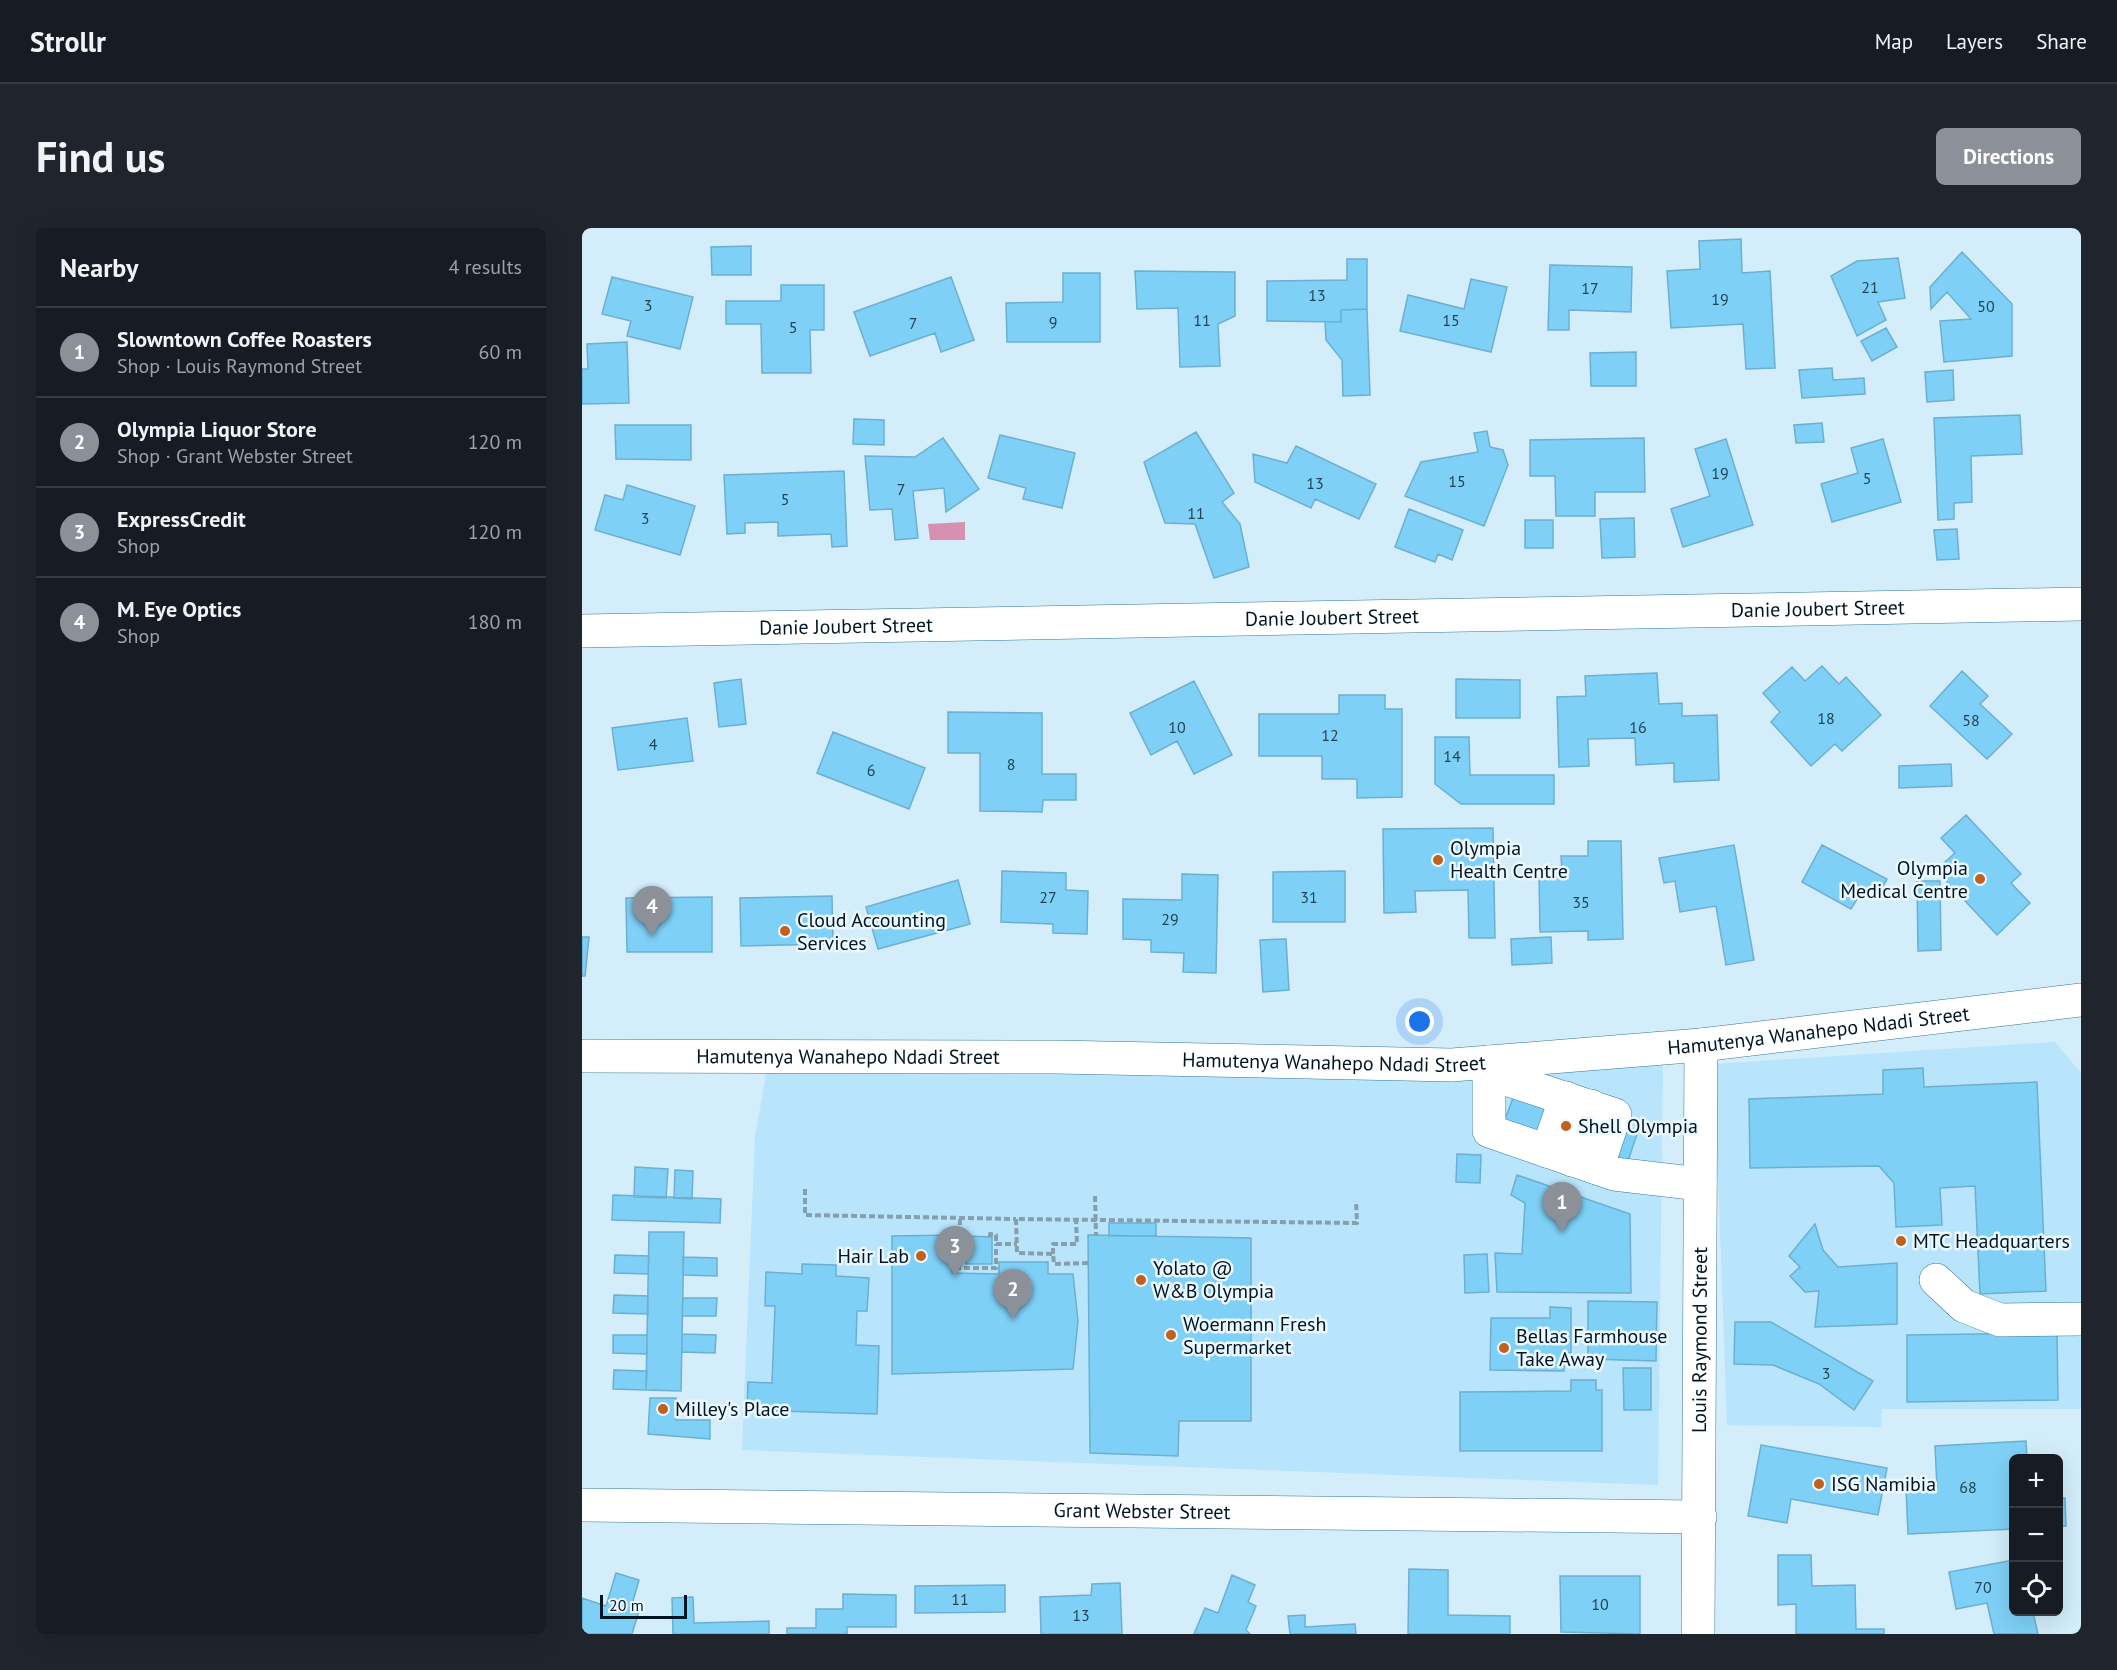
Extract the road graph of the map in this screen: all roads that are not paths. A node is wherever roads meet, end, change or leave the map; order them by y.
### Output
1 (2081, 604) edge
2 (582, 631) edge
3 (2081, 1000) edge
4 (1701, 1045) junction
5 (582, 1056) edge
6 (1488, 1068) junction
7 (1579, 1102) junction
8 (1572, 1159) junction
9 (1700, 1184) junction
10 (1936, 1280) dead end
11 (2081, 1319) edge
12 (582, 1505) edge
13 (1700, 1517) junction
14 (1698, 1634) edge

1 - 2 street, Danie Joubert Street
3 - 4 street, Hamutenya Wanahepo Ndadi Street
4 - 6 street, Hamutenya Wanahepo Ndadi Street
4 - 9 street, Louis Raymond Street
5 - 6 street, Hamutenya Wanahepo Ndadi Street
6 - 7 street
6 - 8 street
7 - 8 street
7 - 8 street
7 - 8 street
8 - 9 street
9 - 13 street, Louis Raymond Street
10 - 11 street
12 - 13 street, Grant Webster Street
13 - 14 street, Louis Raymond Street

